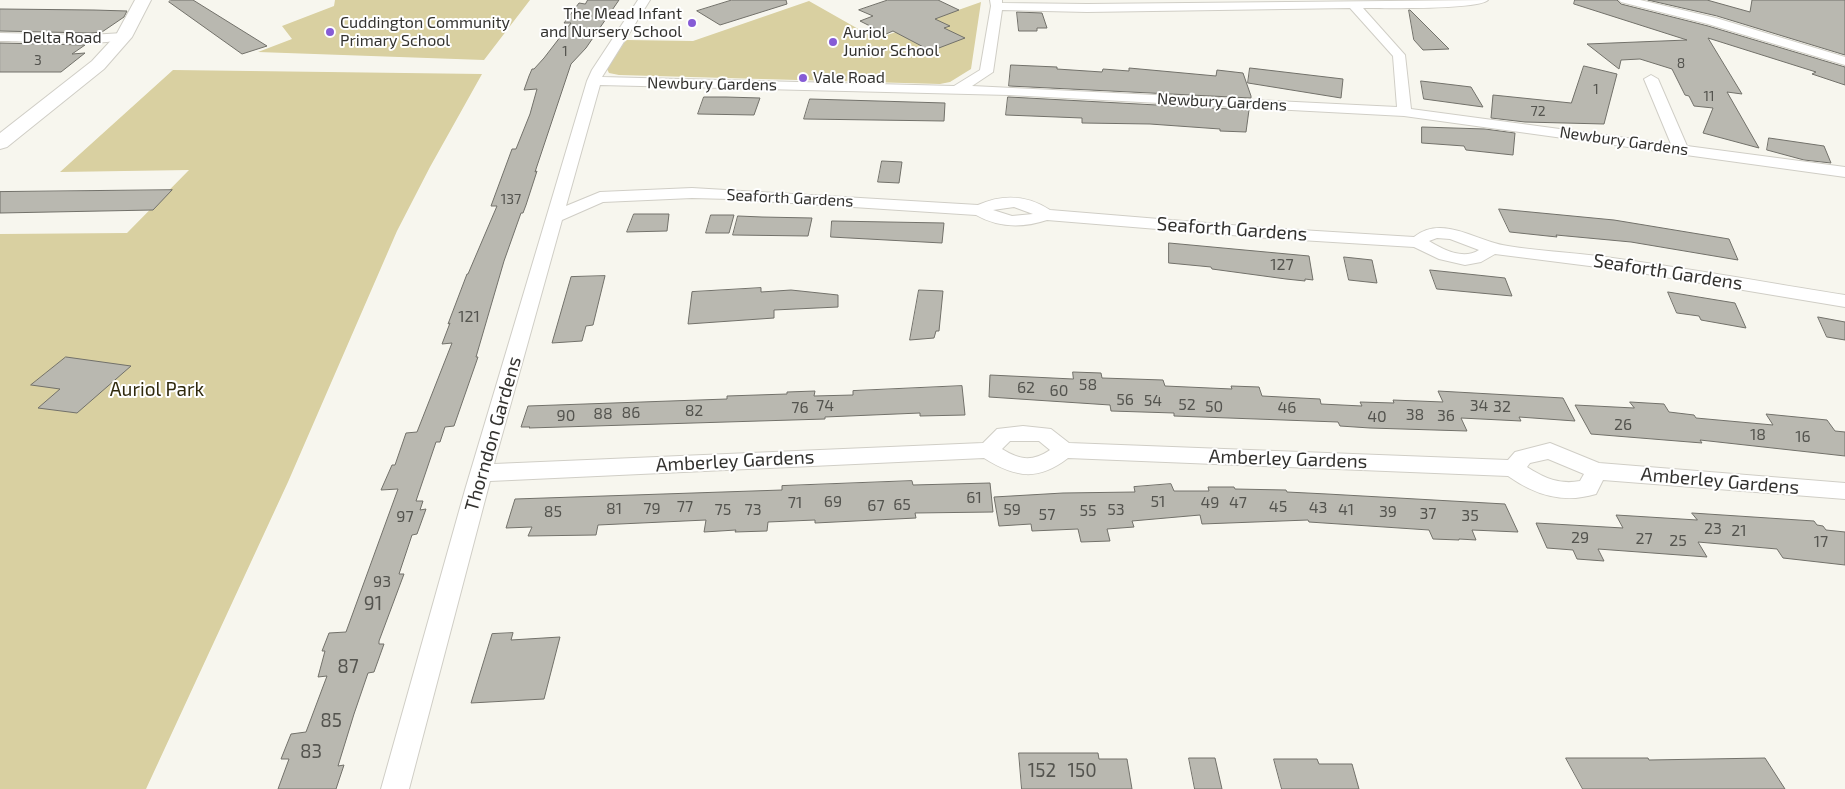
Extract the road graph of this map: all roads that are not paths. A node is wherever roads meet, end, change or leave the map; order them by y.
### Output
1 (144, 0) edge
2 (644, 0) edge
3 (1482, 0) edge
4 (1626, 0) edge
5 (996, 3) edge
6 (1354, 5) junction
7 (0, 37) edge
8 (123, 37) junction
9 (1845, 61) edge
10 (986, 72) junction
11 (1651, 79) dead end
12 (594, 81) junction
13 (958, 89) junction
14 (1009, 91) junction
15 (1404, 112) junction
16 (0, 143) edge
17 (1681, 149) junction
18 (1845, 172) edge
19 (566, 183) junction
20 (600, 197) junction
21 (555, 217) junction
22 (1845, 301) edge
23 (988, 450) junction
24 (1064, 450) junction
25 (1512, 468) junction
26 (1596, 470) junction
27 (482, 473) junction
28 (1845, 491) edge
29 (395, 789) edge

1 - 8 street
2 - 12 street, Thorndon Gardens
3 - 6 street
4 - 9 street
5 - 6 street
5 - 10 street
6 - 15 street
7 - 8 street, Delta Road
8 - 16 street
10 - 13 street
10 - 14 street
11 - 17 street
12 - 13 street, Newbury Gardens
12 - 19 street, Thorndon Gardens
13 - 14 street, Newbury Gardens
14 - 15 street, Newbury Gardens
15 - 17 street, Newbury Gardens
17 - 18 street, Newbury Gardens
19 - 20 street, Seaforth Gardens
19 - 21 street, Thorndon Gardens
20 - 21 street, Seaforth Gardens
20 - 22 street, Seaforth Gardens
21 - 27 street, Thorndon Gardens
23 - 24 street
23 - 24 street
23 - 27 street, Amberley Gardens
24 - 25 street, Amberley Gardens
25 - 26 street, Amberley Gardens
25 - 26 street
26 - 28 street, Amberley Gardens
27 - 29 street, Thorndon Gardens

